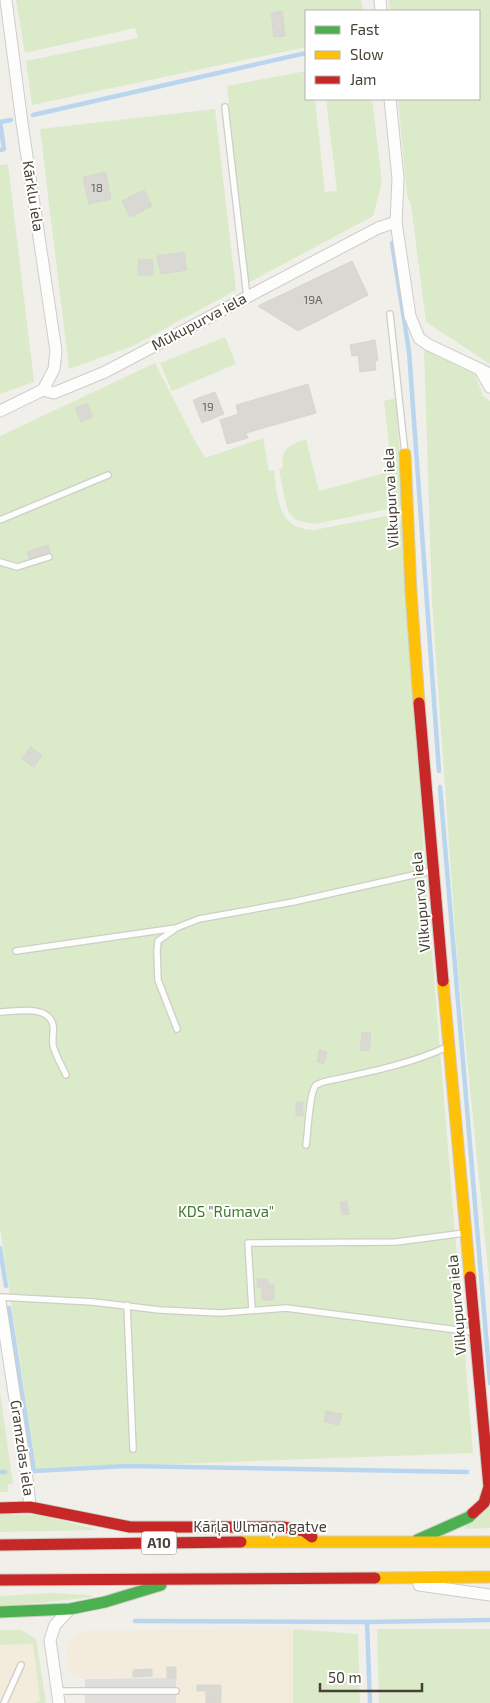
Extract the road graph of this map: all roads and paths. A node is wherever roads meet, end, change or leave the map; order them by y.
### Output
1 (6, 0) edge
2 (390, 100) edge
3 (225, 106) dead end
4 (396, 222) junction
5 (247, 297) junction
6 (390, 314) dead end
7 (485, 372) edge
8 (490, 388) edge
9 (43, 390) junction
10 (0, 411) edge
11 (405, 454) joint
12 (108, 475) dead end
13 (0, 520) edge
14 (49, 557) dead end
15 (0, 562) edge
16 (433, 871) junction
17 (176, 928) junction
18 (16, 952) dead end
19 (0, 1012) edge
20 (177, 1029) dead end
21 (449, 1046) junction
22 (66, 1075) dead end
23 (306, 1144) dead end
24 (466, 1232) junction
25 (0, 1297) edge
26 (0, 1300) edge
27 (127, 1306) junction
28 (252, 1310) junction
29 (475, 1333) junction
30 (133, 1449) dead end
31 (490, 1488) edge
32 (30, 1507) junction
33 (0, 1508) edge
34 (318, 1541) junction
35 (490, 1542) edge
36 (410, 1543) junction
37 (0, 1545) edge
38 (182, 1578) junction
39 (383, 1578) junction
40 (490, 1578) edge
41 (0, 1580) edge
42 (490, 1595) edge
43 (70, 1609) junction
44 (0, 1612) edge
45 (21, 1665) dead end
46 (176, 1690) dead end
47 (57, 1691) junction
48 (4, 1703) edge
49 (59, 1703) edge

1 - 9 street, Kārklu iela
2 - 4 street
3 - 5 lane
4 - 5 street, Mūkupurva iela
4 - 7 street
5 - 9 street, Mūkupurva iela
6 - 11 lane, Vilkupurva iela
7 - 8 street
9 - 10 street, Mūkupurva iela
11 - 16 main road, Vilkupurva iela
12 - 13 lane
14 - 15 lane
16 - 17 lane
16 - 21 main road, Vilkupurva iela
17 - 18 lane
17 - 20 lane
19 - 22 lane
21 - 23 lane
21 - 24 main road, Vilkupurva iela
24 - 28 lane
24 - 29 main road, Vilkupurva iela
25 - 27 lane
26 - 32 street, Gramzdas iela
27 - 28 lane
27 - 30 lane
28 - 29 lane
29 - 31 main road, Vilkupurva iela
31 - 36 main road
32 - 33 main road
32 - 34 main road
34 - 36 main road, Kārļa Ulmaņa gatve / A10
34 - 37 main road, Kārļa Ulmaņa gatve / A10
35 - 36 main road, Kārļa Ulmaņa gatve / A10
38 - 39 main road
38 - 41 main road
38 - 43 main road
39 - 40 main road
39 - 42 street
43 - 44 main road
43 - 47 street
45 - 48 lane
46 - 47 lane
47 - 49 street

